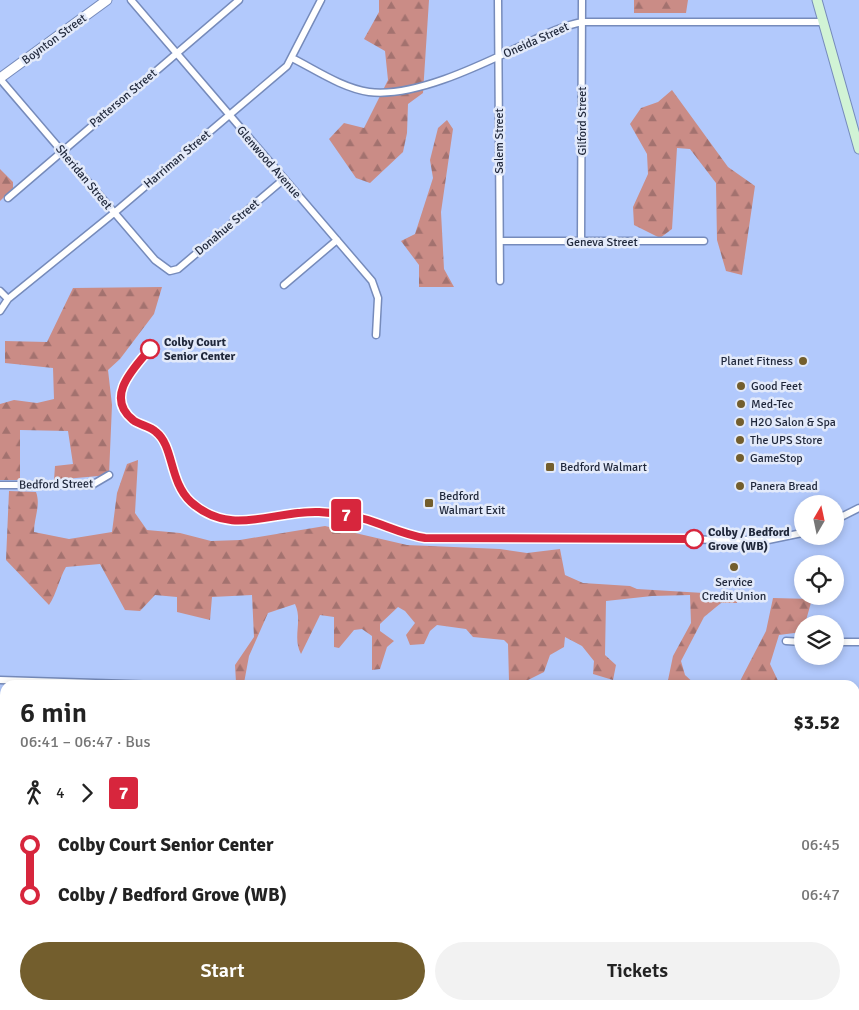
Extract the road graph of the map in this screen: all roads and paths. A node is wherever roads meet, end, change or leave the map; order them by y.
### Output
1 (107, 0) edge
2 (130, 0) edge
3 (239, 0) edge
4 (322, 0) edge
5 (498, 0) edge
6 (582, 0) edge
7 (817, 0) edge
8 (582, 22) junction
9 (823, 22) junction
10 (177, 52) junction
11 (499, 56) junction
12 (292, 58) junction
13 (0, 78) edge
14 (229, 114) junction
15 (857, 130) edge
16 (859, 149) edge
17 (61, 150) junction
18 (284, 179) junction
19 (8, 198) dead end
20 (114, 213) junction
21 (337, 240) junction
22 (500, 241) junction
23 (704, 241) dead end
24 (581, 242) junction
25 (170, 272) joint
26 (500, 281) dead end
27 (284, 285) dead end
28 (0, 291) edge
29 (8, 299) junction
30 (0, 311) edge
31 (376, 335) dead end
32 (109, 475) dead end
33 (0, 485) edge
34 (857, 510) edge
35 (844, 516) edge
36 (794, 535) edge
37 (435, 538) dead end
38 (786, 642) dead end
39 (794, 642) edge
40 (844, 642) edge
41 (859, 642) edge

1 - 13 street, Boynton Street
2 - 10 street, Glenwood Avenue
3 - 10 street, Patterson Street
4 - 12 street, Harriman Street
5 - 11 street, Salem Street
6 - 8 street, Gilford Street
7 - 9 main road
8 - 9 street, Oneida Street
8 - 11 street, Oneida Street
8 - 24 street, Gilford Street
9 - 15 main road
10 - 14 street, Glenwood Avenue
10 - 17 street, Patterson Street
11 - 12 street, Oneida Street
11 - 22 street, Salem Street
12 - 14 street, Harriman Street
13 - 17 street, Sheridan Street
14 - 18 street, Glenwood Avenue
14 - 20 street, Harriman Street
15 - 16 main road
17 - 19 street, Patterson Street
17 - 20 street, Sheridan Street
18 - 21 street, Glenwood Avenue
18 - 25 street, Donahue Street
20 - 25 street, Sheridan Street
20 - 29 street, Harriman Street
21 - 27 street
21 - 31 street, Glenwood Avenue
22 - 24 street, Geneva Street
22 - 26 street, Salem Street
23 - 24 street, Geneva Street
28 - 29 street
29 - 30 street, Harriman Street
32 - 33 street, Bedford Street
34 - 35 street
36 - 37 street
38 - 39 street
40 - 41 street

